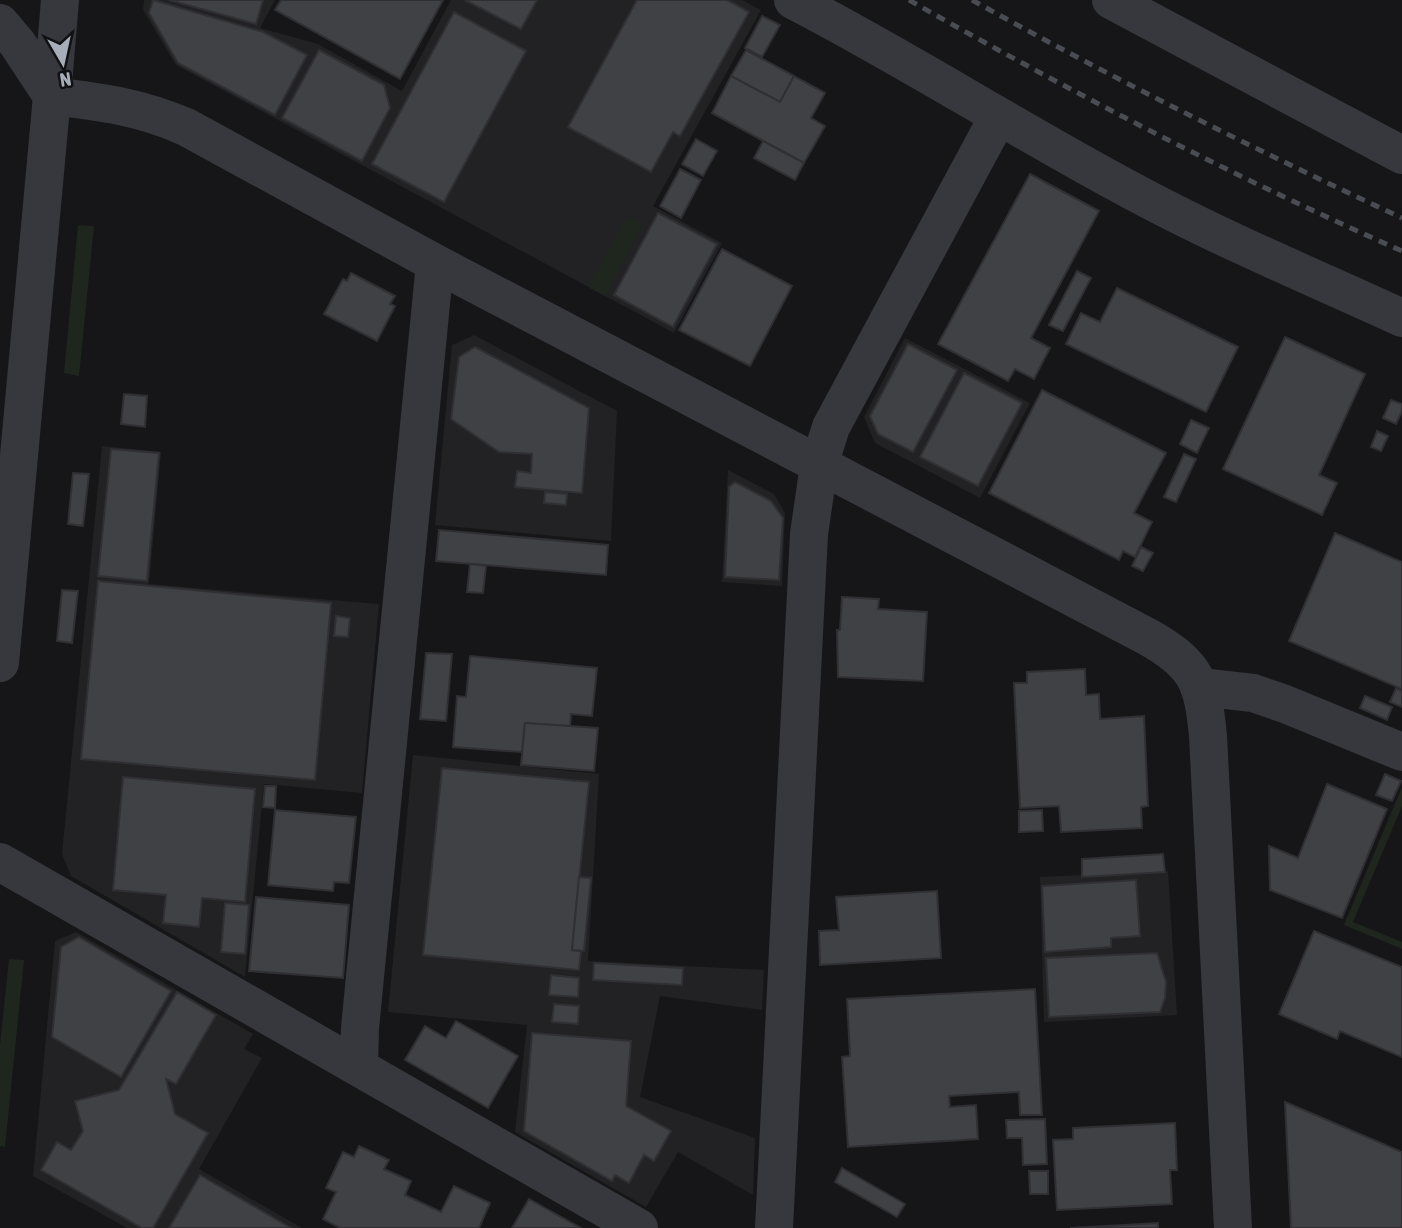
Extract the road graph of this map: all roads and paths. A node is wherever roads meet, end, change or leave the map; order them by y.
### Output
1 (60, 0) edge
2 (793, 0) edge
3 (1111, 0) edge
4 (0, 23) edge
5 (52, 96) junction
6 (998, 117) junction
7 (1402, 155) edge
8 (435, 263) junction
9 (1402, 318) edge
10 (819, 465) junction
11 (0, 663) edge
12 (1200, 687) junction
13 (1402, 752) edge
14 (0, 862) edge
15 (359, 1068) junction
16 (639, 1228) edge
17 (774, 1228) edge
18 (1233, 1228) edge

1 - 5 street
2 - 6 street
3 - 7 street
4 - 5 street
5 - 8 street
5 - 11 street
6 - 9 street
6 - 10 street
8 - 10 street
8 - 15 street
10 - 12 street
10 - 17 street
12 - 13 street
12 - 18 street
14 - 15 street
15 - 16 street

